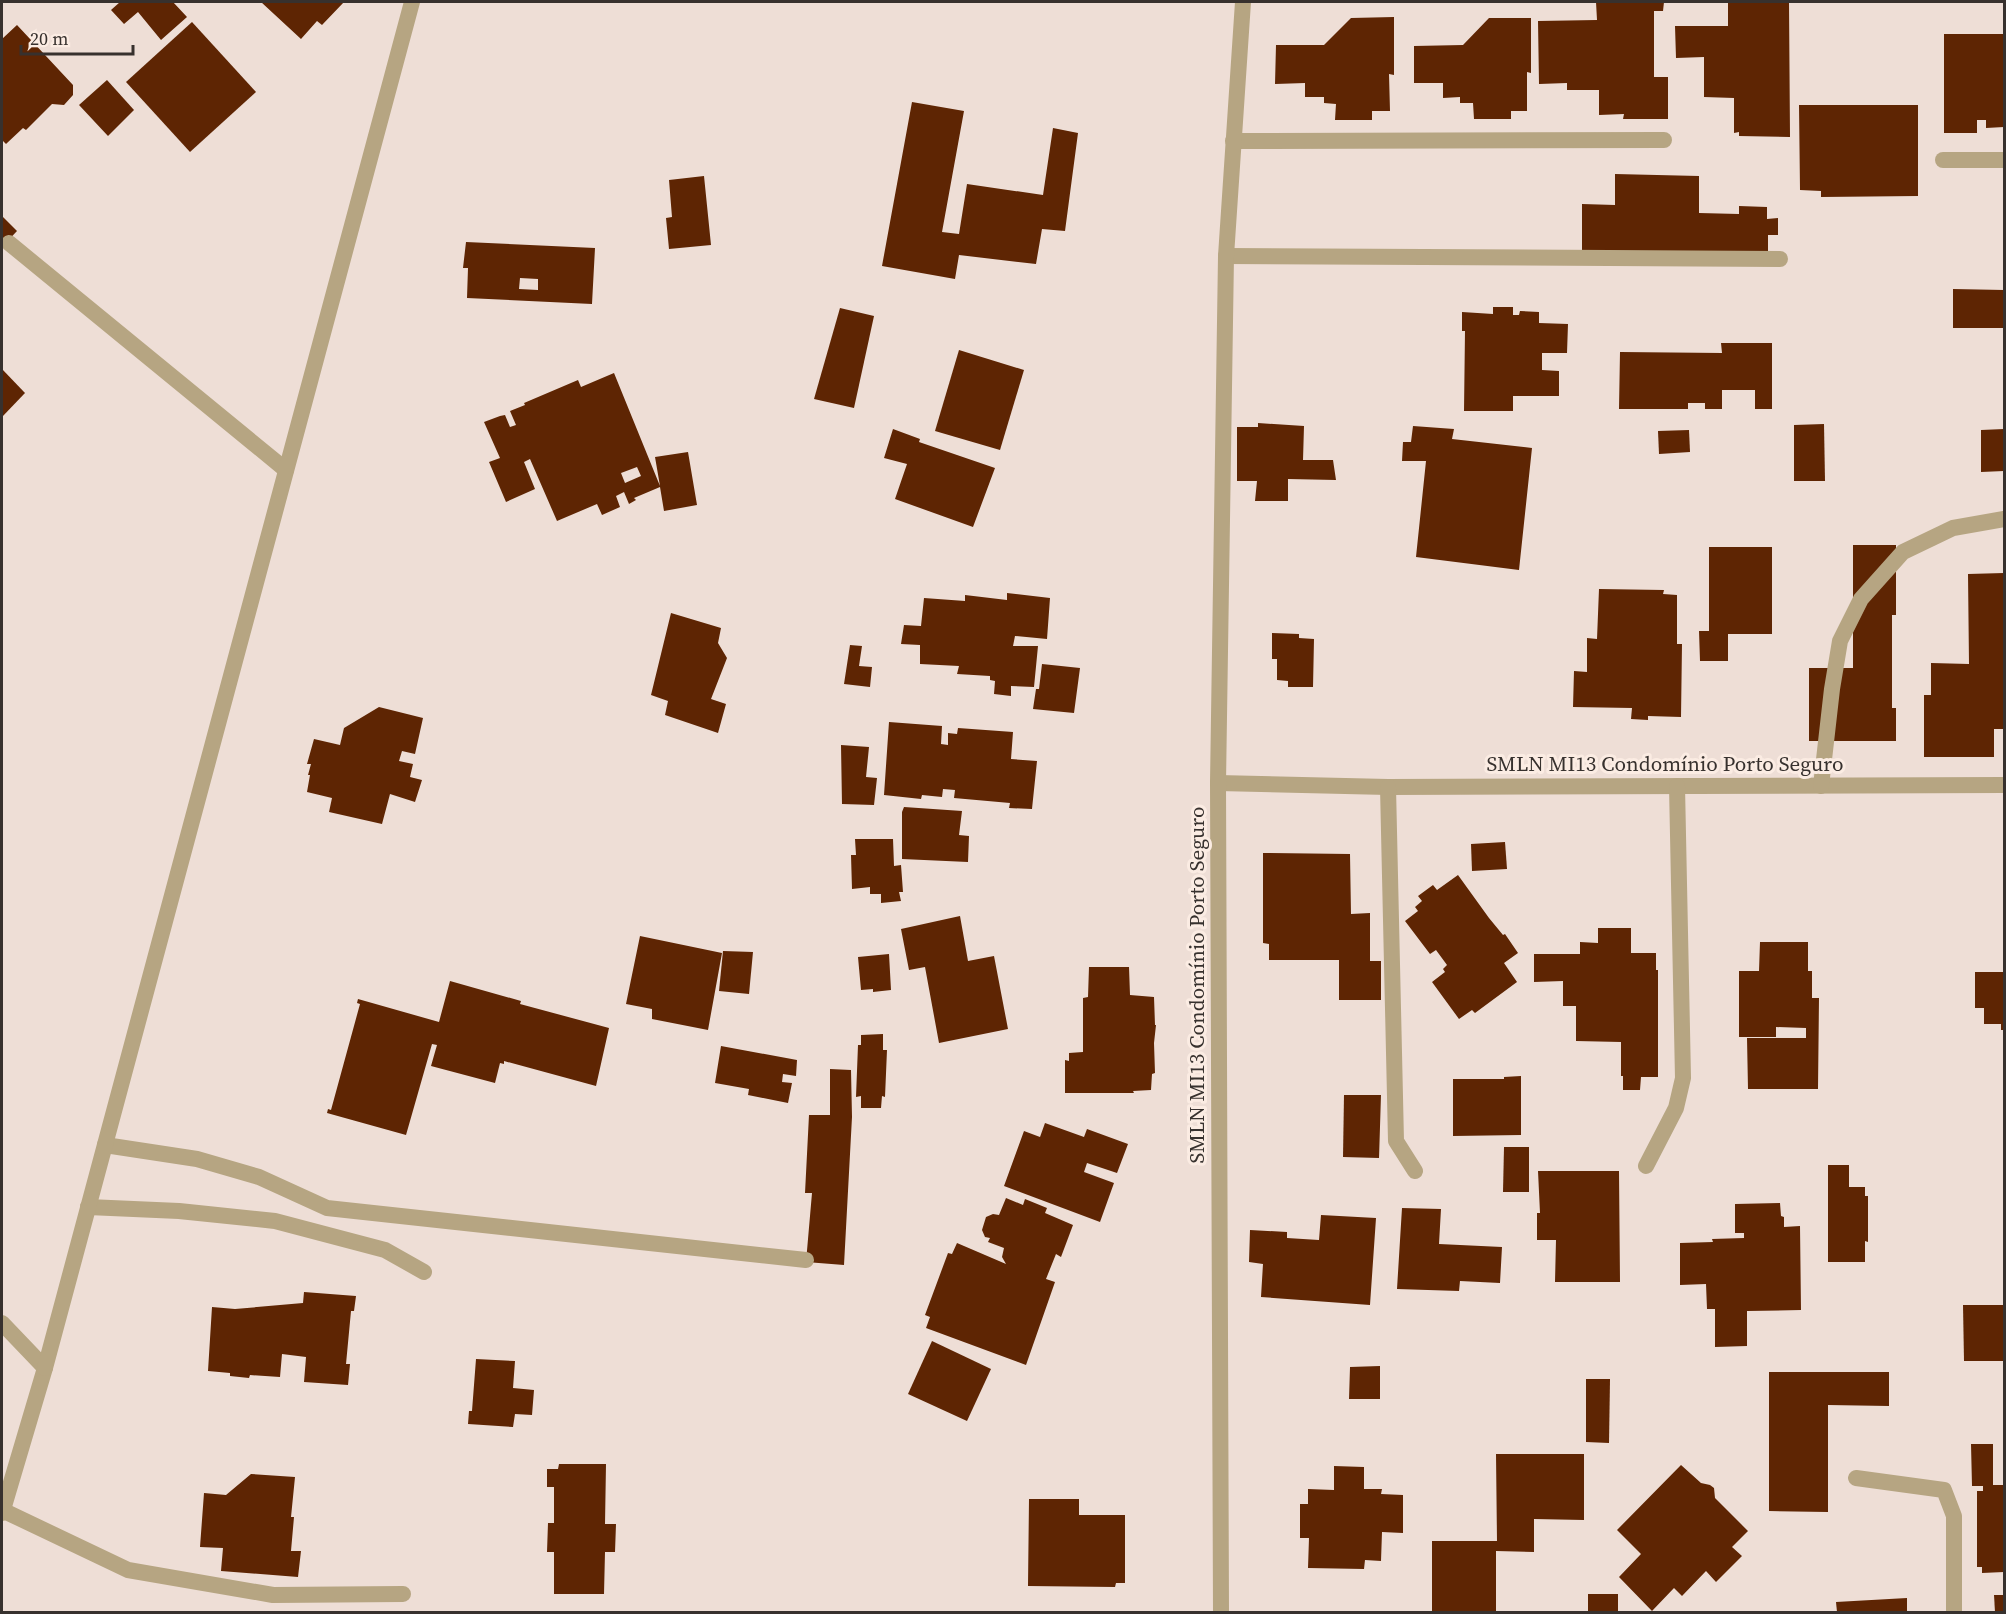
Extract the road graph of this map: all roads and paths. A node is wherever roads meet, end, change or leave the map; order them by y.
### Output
1 (412, 2) edge
2 (1242, 2) edge
3 (1664, 140) dead end
4 (1233, 141) junction
5 (1944, 160) dead end
6 (2004, 160) edge
7 (9, 243) dead end
8 (1226, 256) junction
9 (1780, 259) dead end
10 (285, 470) junction
11 (2004, 519) edge
12 (1218, 783) junction
13 (2004, 785) edge
14 (1677, 786) junction
15 (1821, 786) junction
16 (1389, 787) junction
17 (105, 1145) junction
18 (1646, 1166) dead end
19 (1414, 1171) dead end
20 (88, 1207) junction
21 (806, 1260) dead end
22 (423, 1272) dead end
23 (2, 1323) edge
24 (45, 1368) junction
25 (1856, 1478) dead end
26 (2, 1511) edge
27 (403, 1594) dead end
28 (1221, 1612) edge
29 (1954, 1612) edge

1 - 10 street
2 - 4 street
3 - 4 street
4 - 8 street
5 - 6 street
7 - 10 street
8 - 9 street
8 - 12 street
10 - 17 street
11 - 15 street
12 - 16 street, SMLN MI13 Condomínio Porto Seguro
12 - 28 street, SMLN MI13 Condomínio Porto Seguro
13 - 15 street, SMLN MI13 Condomínio Porto Seguro
14 - 15 street, SMLN MI13 Condomínio Porto Seguro
14 - 16 street, SMLN MI13 Condomínio Porto Seguro
14 - 18 street
16 - 19 street
17 - 20 street
17 - 21 street
20 - 22 street
20 - 24 street
23 - 24 street
24 - 26 street
25 - 29 street
26 - 27 street

